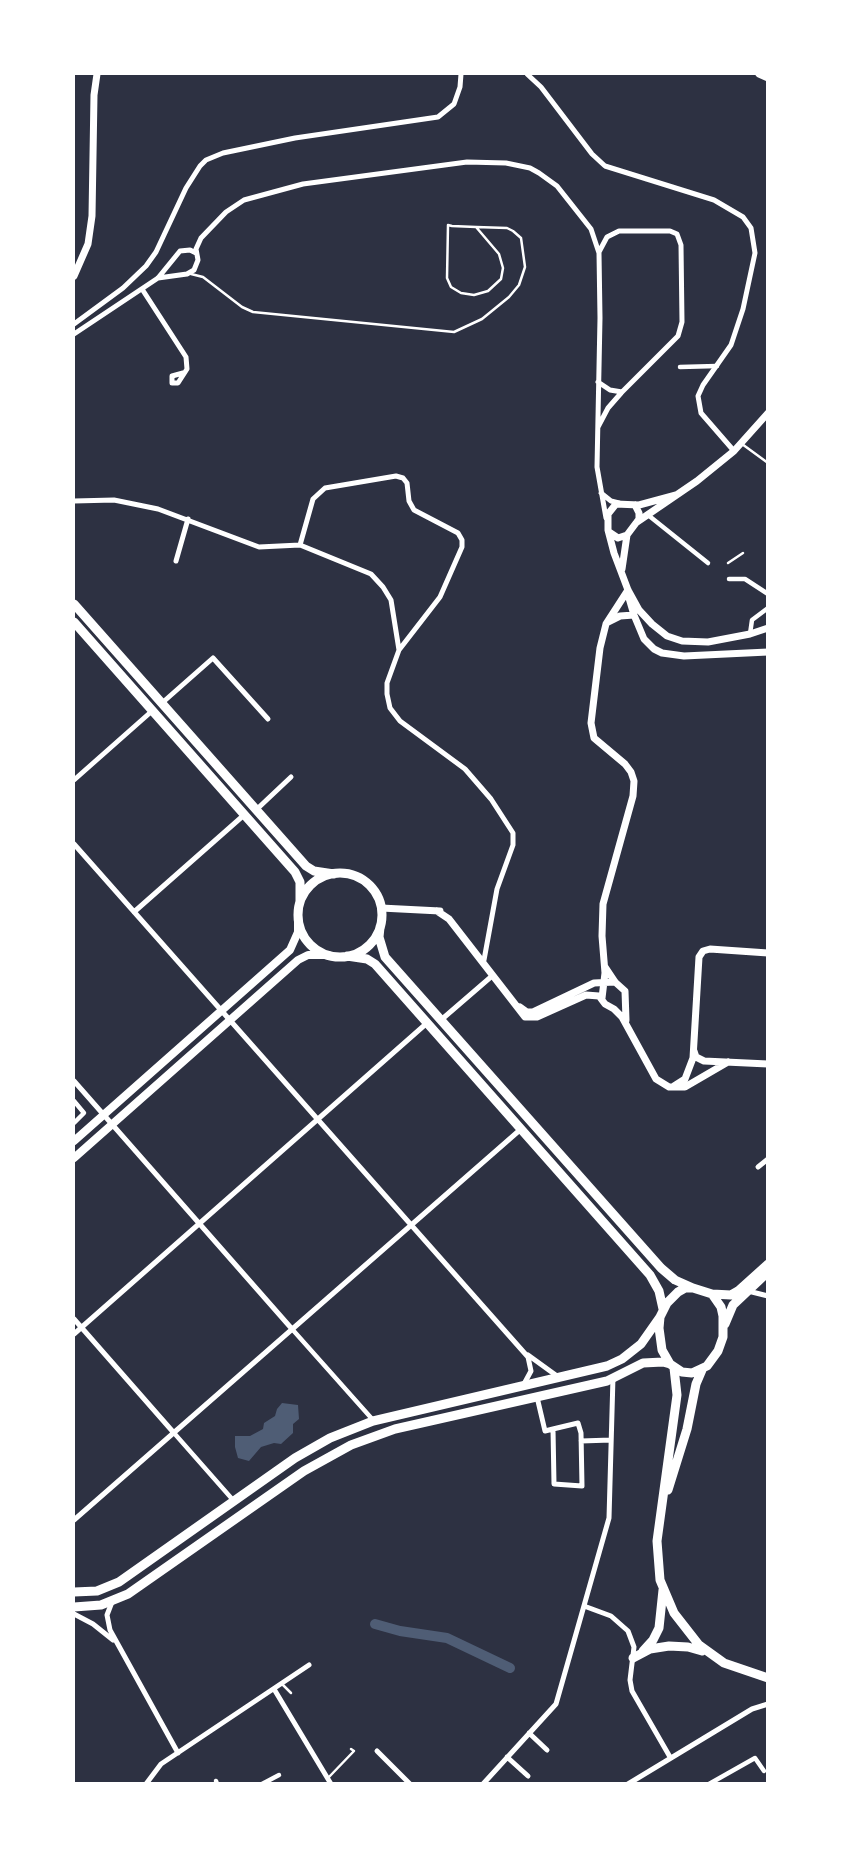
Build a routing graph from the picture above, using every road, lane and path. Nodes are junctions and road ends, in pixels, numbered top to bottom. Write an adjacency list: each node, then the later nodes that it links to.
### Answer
1 (97, 74): 10 (street)
2 (461, 74): 13 (street)
3 (527, 74): 16 (street)
4 (759, 74): 5 (street)
5 (768, 78)
6 (476, 227): 6 (lane); 9 (lane)
7 (196, 253): 8 (street); 9 (street); 11 (street)
8 (599, 253): 18 (street); 19 (street)
9 (187, 274): 11 (street)
10 (74, 276)
11 (158, 278): 12 (street)
12 (142, 289): 14 (street); 17 (street)
13 (74, 324)
14 (74, 334)
15 (680, 366): 16 (street)
16 (717, 366): 23 (street)
17 (183, 373)
18 (598, 382): 19 (street); 21 (street)
19 (622, 392): 21 (street)
20 (768, 413): 22 (street)
21 (597, 430): 25 (street)
22 (742, 444): 23 (street); 24 (lane)
23 (734, 452): 26 (street)
24 (768, 463)
25 (601, 493): 28 (street); 32 (street)
26 (676, 495): 29 (street); 30 (street)
27 (74, 501): 31 (street)
28 (621, 503): 29 (street); 32 (street)
29 (635, 505): 33 (street)
30 (648, 515): 33 (street); 39 (street)
31 (188, 519): 36 (street); 38 (street)
32 (607, 520): 34 (street)
33 (637, 522): 35 (street)
34 (608, 530): 35 (street); 41 (street)
35 (626, 535): 41 (street)
36 (300, 545): 54 (street); 54 (street)
37 (743, 553): 40 (lane)
38 (176, 561)
39 (709, 563)
40 (729, 563)
41 (622, 577): 43 (street)
42 (729, 579): 44 (street)
43 (628, 590): 47 (street); 49 (street); 52 (street)
44 (768, 594)
45 (74, 604): 57 (main road)
46 (768, 608): 51 (street)
47 (634, 615): 49 (street); 52 (street); 56 (street)
48 (74, 622): 58 (main road)
49 (607, 622): 76 (street)
50 (768, 628): 51 (street)
51 (750, 634): 53 (street)
52 (667, 636): 53 (street)
53 (708, 642): 56 (street)
54 (399, 650): 75 (street)
55 (768, 652): 56 (street)
56 (711, 654)
57 (162, 703): 59 (street); 62 (main road)
58 (152, 711): 61 (street); 63 (main road)
59 (268, 719)
60 (291, 777): 62 (street)
61 (74, 780)
62 (256, 810): 65 (main road)
63 (244, 815): 66 (main road); 69 (street)
64 (74, 844): 69 (street)
65 (334, 874): 66 (main road); 67 (main road)
66 (300, 901): 70 (main road)
67 (381, 908): 68 (street); 71 (main road)
68 (437, 911): 75 (street); 77 (street)
69 (134, 912): 82 (street)
70 (298, 922): 73 (main road); 82 (main road)
71 (380, 927): 74 (main road); 84 (main road)
72 (768, 953): 87 (street)
73 (328, 955): 74 (main road); 83 (main road)
74 (347, 956): 85 (main road)
75 (484, 960): 76 (street)
76 (605, 973): 78 (street); 78 (street); 79 (street)
77 (492, 976): 79 (street); 84 (street)
78 (617, 984): 79 (street); 80 (street)
79 (603, 995): 81 (street)
80 (624, 1003): 81 (street); 86 (street)
81 (614, 1009): 86 (street)
82 (221, 1011): 83 (street); 93 (main road)
83 (230, 1020): 94 (street); 96 (main road)
84 (441, 1020): 106 (main road)
85 (427, 1023): 94 (street); 97 (main road)
86 (628, 1028): 91 (street)
87 (694, 1043): 88 (street); 91 (street)
88 (728, 1062): 89 (street); 91 (street)
89 (768, 1064)
90 (74, 1082): 93 (street)
91 (669, 1087)
92 (74, 1101): 95 (street)
93 (103, 1115): 96 (street); 98 (main road)
94 (317, 1119): 102 (street); 103 (street)
95 (74, 1123)
96 (111, 1124): 99 (main road); 102 (street)
97 (521, 1129): 103 (street); 110 (main road)
98 (74, 1141)
99 (74, 1158)
100 (768, 1159): 101 (street)
101 (758, 1167)
102 (199, 1224): 112 (street); 113 (street)
103 (411, 1225): 113 (street); 116 (street)
104 (768, 1264): 108 (main road)
105 (764, 1275): 107 (main road); 109 (street)
106 (693, 1288): 108 (main road); 110 (main road)
107 (748, 1291): 109 (street); 114 (main road)
108 (712, 1294): 114 (main road)
109 (764, 1295)
110 (661, 1313): 117 (main road); 119 (main road)
111 (74, 1319): 112 (street)
112 (81, 1328): 115 (street); 125 (street)
113 (292, 1329): 123 (street); 125 (street)
114 (724, 1330): 118 (main road)
115 (74, 1334)
116 (518, 1346): 119 (street); 121 (street)
117 (672, 1366): 118 (main road); 120 (main road); 127 (main road)
118 (702, 1370): 129 (main road)
119 (566, 1376): 121 (main road)
120 (613, 1377): 122 (main road); 126 (street)
121 (518, 1387): 123 (main road)
122 (537, 1397): 124 (street); 132 (main road)
123 (373, 1420): 130 (main road)
124 (553, 1429): 128 (street); 128 (street)
125 (174, 1433): 131 (street); 135 (street)
126 (611, 1440): 128 (street); 139 (street)
127 (671, 1440): 129 (main road); 133 (main road)
128 (581, 1441)
129 (684, 1441): 133 (main road)
130 (244, 1494): 131 (main road); 132 (main road)
131 (230, 1504): 134 (main road); 137 (main road)
132 (252, 1507): 134 (main road)
133 (661, 1513): 136 (main road)
134 (235, 1519): 138 (main road)
135 (74, 1520)
136 (663, 1588): 143 (main road); 143 (main road)
137 (74, 1592)
138 (112, 1602): 140 (main road); 142 (street)
139 (584, 1606): 150 (street); 156 (street)
140 (74, 1608)
141 (74, 1614): 142 (street)
142 (123, 1654): 154 (street)
143 (716, 1658): 145 (main road)
144 (309, 1665): 146 (street)
145 (768, 1678)
146 (282, 1684): 147 (street); 148 (lane)
147 (274, 1689): 154 (street); 160 (street)
148 (291, 1693)
149 (768, 1703): 156 (street)
150 (529, 1733): 152 (street); 155 (street)
151 (351, 1749): 160 (lane)
152 (547, 1750)
153 (377, 1751): 163 (street)
154 (178, 1752): 161 (street)
155 (507, 1757): 159 (street); 164 (street)
156 (670, 1757): 165 (street)
157 (764, 1771): 166 (street)
158 (279, 1775): 162 (street)
159 (528, 1776)
160 (329, 1781)
161 (146, 1783)
162 (262, 1783)
163 (410, 1783)
164 (483, 1783)
165 (628, 1783)
166 (709, 1783)

